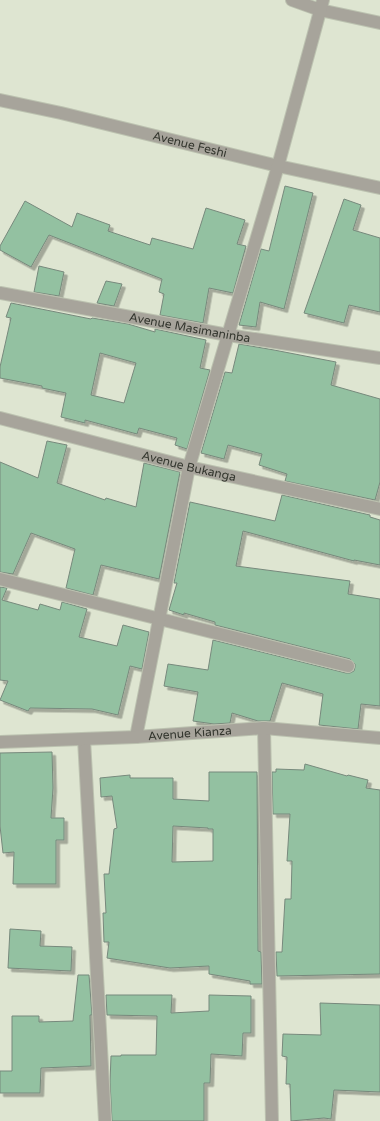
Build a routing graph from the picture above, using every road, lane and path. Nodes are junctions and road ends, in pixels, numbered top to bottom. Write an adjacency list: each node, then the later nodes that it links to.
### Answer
1 (292, 0): 2 (street)
2 (321, 5): 3 (street); 5 (street)
3 (380, 23)
4 (0, 100): 5 (street, Avenue Feshi)
5 (278, 166): 6 (street, Avenue Feshi); 8 (street)
6 (380, 188)
7 (0, 293): 8 (street, Avenue Masimaninba)
8 (228, 335): 9 (street, Avenue Masimaninba); 11 (street)
9 (380, 358)
10 (0, 418): 11 (street, Avenue Bukanga)
11 (189, 467): 12 (street, Avenue Bukanga); 14 (street)
12 (380, 508)
13 (0, 580): 14 (street)
14 (159, 619): 15 (street); 17 (street)
15 (348, 666)
16 (264, 728): 17 (street, Avenue Kianza); 18 (street, Avenue Kianza); 22 (street)
17 (136, 737): 19 (street, Avenue Kianza)
18 (380, 738)
19 (84, 739): 20 (street, Avenue Kianza); 21 (street)
20 (0, 742)
21 (105, 1121)
22 (272, 1121)

